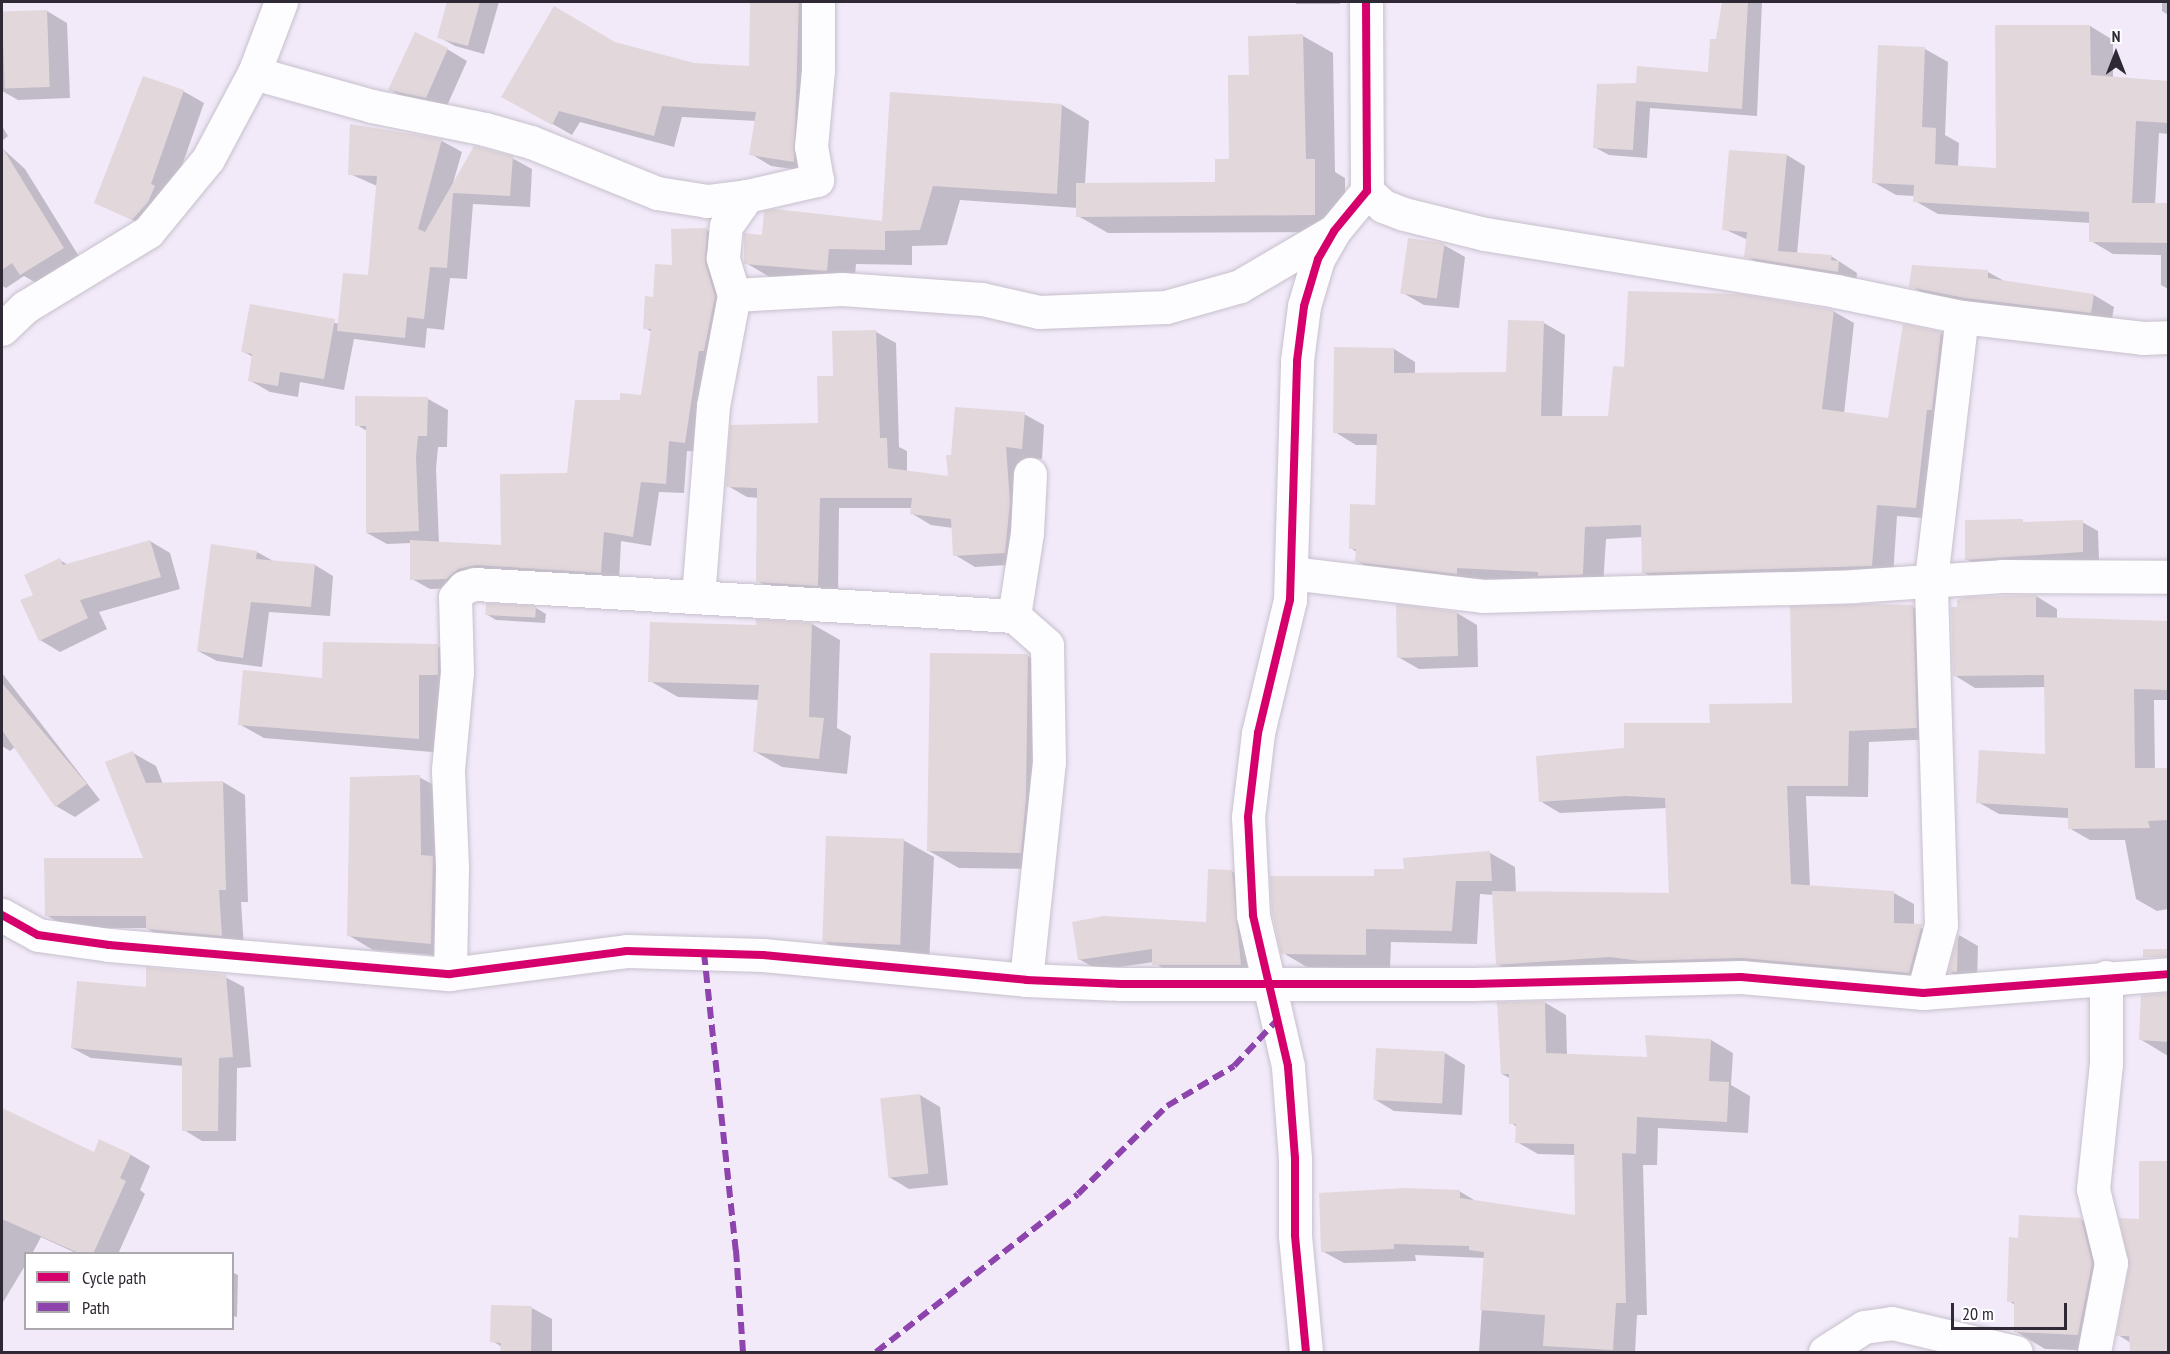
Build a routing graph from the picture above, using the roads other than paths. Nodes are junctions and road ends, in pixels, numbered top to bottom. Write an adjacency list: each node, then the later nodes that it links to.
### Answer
1 (281, 2): 4 (street)
2 (818, 2): 6 (street)
3 (1366, 2): 5 (street)
4 (254, 73): 6 (street); 10 (street)
5 (1367, 191): 7 (street); 9 (street)
6 (747, 196): 8 (street)
7 (1334, 231): 8 (street); 13 (street)
8 (734, 295): 16 (street)
9 (1962, 317): 11 (street); 15 (street)
10 (2, 328)
11 (2169, 337)
12 (1030, 474): 17 (street)
13 (1291, 573): 15 (street); 23 (street)
14 (2169, 577): 15 (street)
15 (1931, 579): 24 (street)
16 (698, 597): 17 (street); 19 (street)
17 (1014, 616): 22 (street)
18 (2, 915): 19 (street)
19 (450, 974): 22 (street)
20 (2169, 974): 21 (street)
21 (2106, 977): 24 (street); 28 (street)
22 (1026, 980): 23 (street)
23 (1271, 981): 24 (street); 25 (street)
24 (1923, 993)
25 (1306, 1353)
26 (1825, 1353): 27 (street)
27 (2016, 1353)
28 (2094, 1353)

